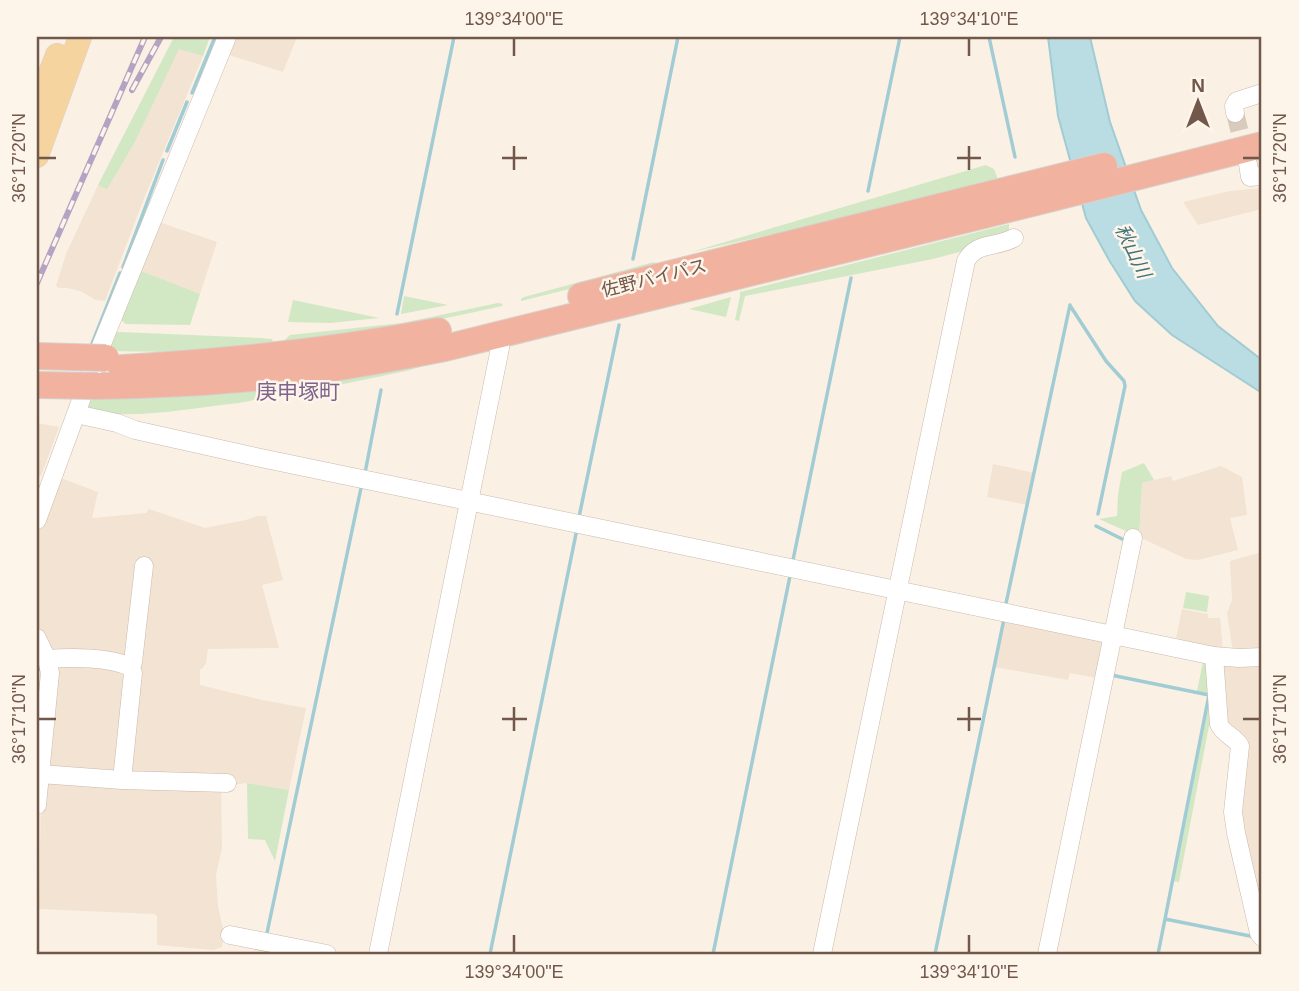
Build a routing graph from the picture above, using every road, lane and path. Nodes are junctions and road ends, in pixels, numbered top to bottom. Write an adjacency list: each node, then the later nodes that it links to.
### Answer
1 (65, 37): 5 (main road)
2 (80, 37): 9 (main road)
3 (226, 37): 18 (street)
4 (1262, 93): 6 (street)
5 (37, 107)
6 (1235, 113)
7 (1262, 127): 10 (highway, 佐野バイパス)
8 (1255, 155): 10 (highway, 佐野バイパス); 11 (street)
9 (37, 156)
10 (1149, 164): 12 (highway, 佐野バイパス)
11 (1262, 176)
12 (1047, 190): 14 (highway, 佐野バイパス); 16 (highway, 佐野バイパス)
13 (1014, 239): 23 (street)
14 (501, 335): 16 (highway, 佐野バイパス); 19 (street)
15 (37, 356): 16 (highway, bridge)
16 (102, 371): 17 (highway, 佐野バイパス)
17 (38, 381)
18 (76, 414): 19 (street); 20 (street)
19 (470, 502): 23 (street); 37 (street)
20 (37, 520)
21 (1133, 538): 24 (street)
22 (144, 566): 29 (street)
23 (897, 589): 24 (street); 38 (street)
24 (1112, 634): 26 (street); 39 (street)
25 (37, 638): 28 (street)
26 (1214, 656): 27 (street); 35 (street)
27 (1262, 657)
28 (47, 659): 29 (street); 30 (street)
29 (131, 667): 31 (street)
30 (40, 774): 31 (street); 33 (street)
31 (122, 780): 32 (street)
32 (227, 783)
33 (37, 805)
34 (230, 935): 36 (street)
35 (1262, 937)
36 (327, 954)
37 (379, 954)
38 (822, 954)
39 (1047, 954)

